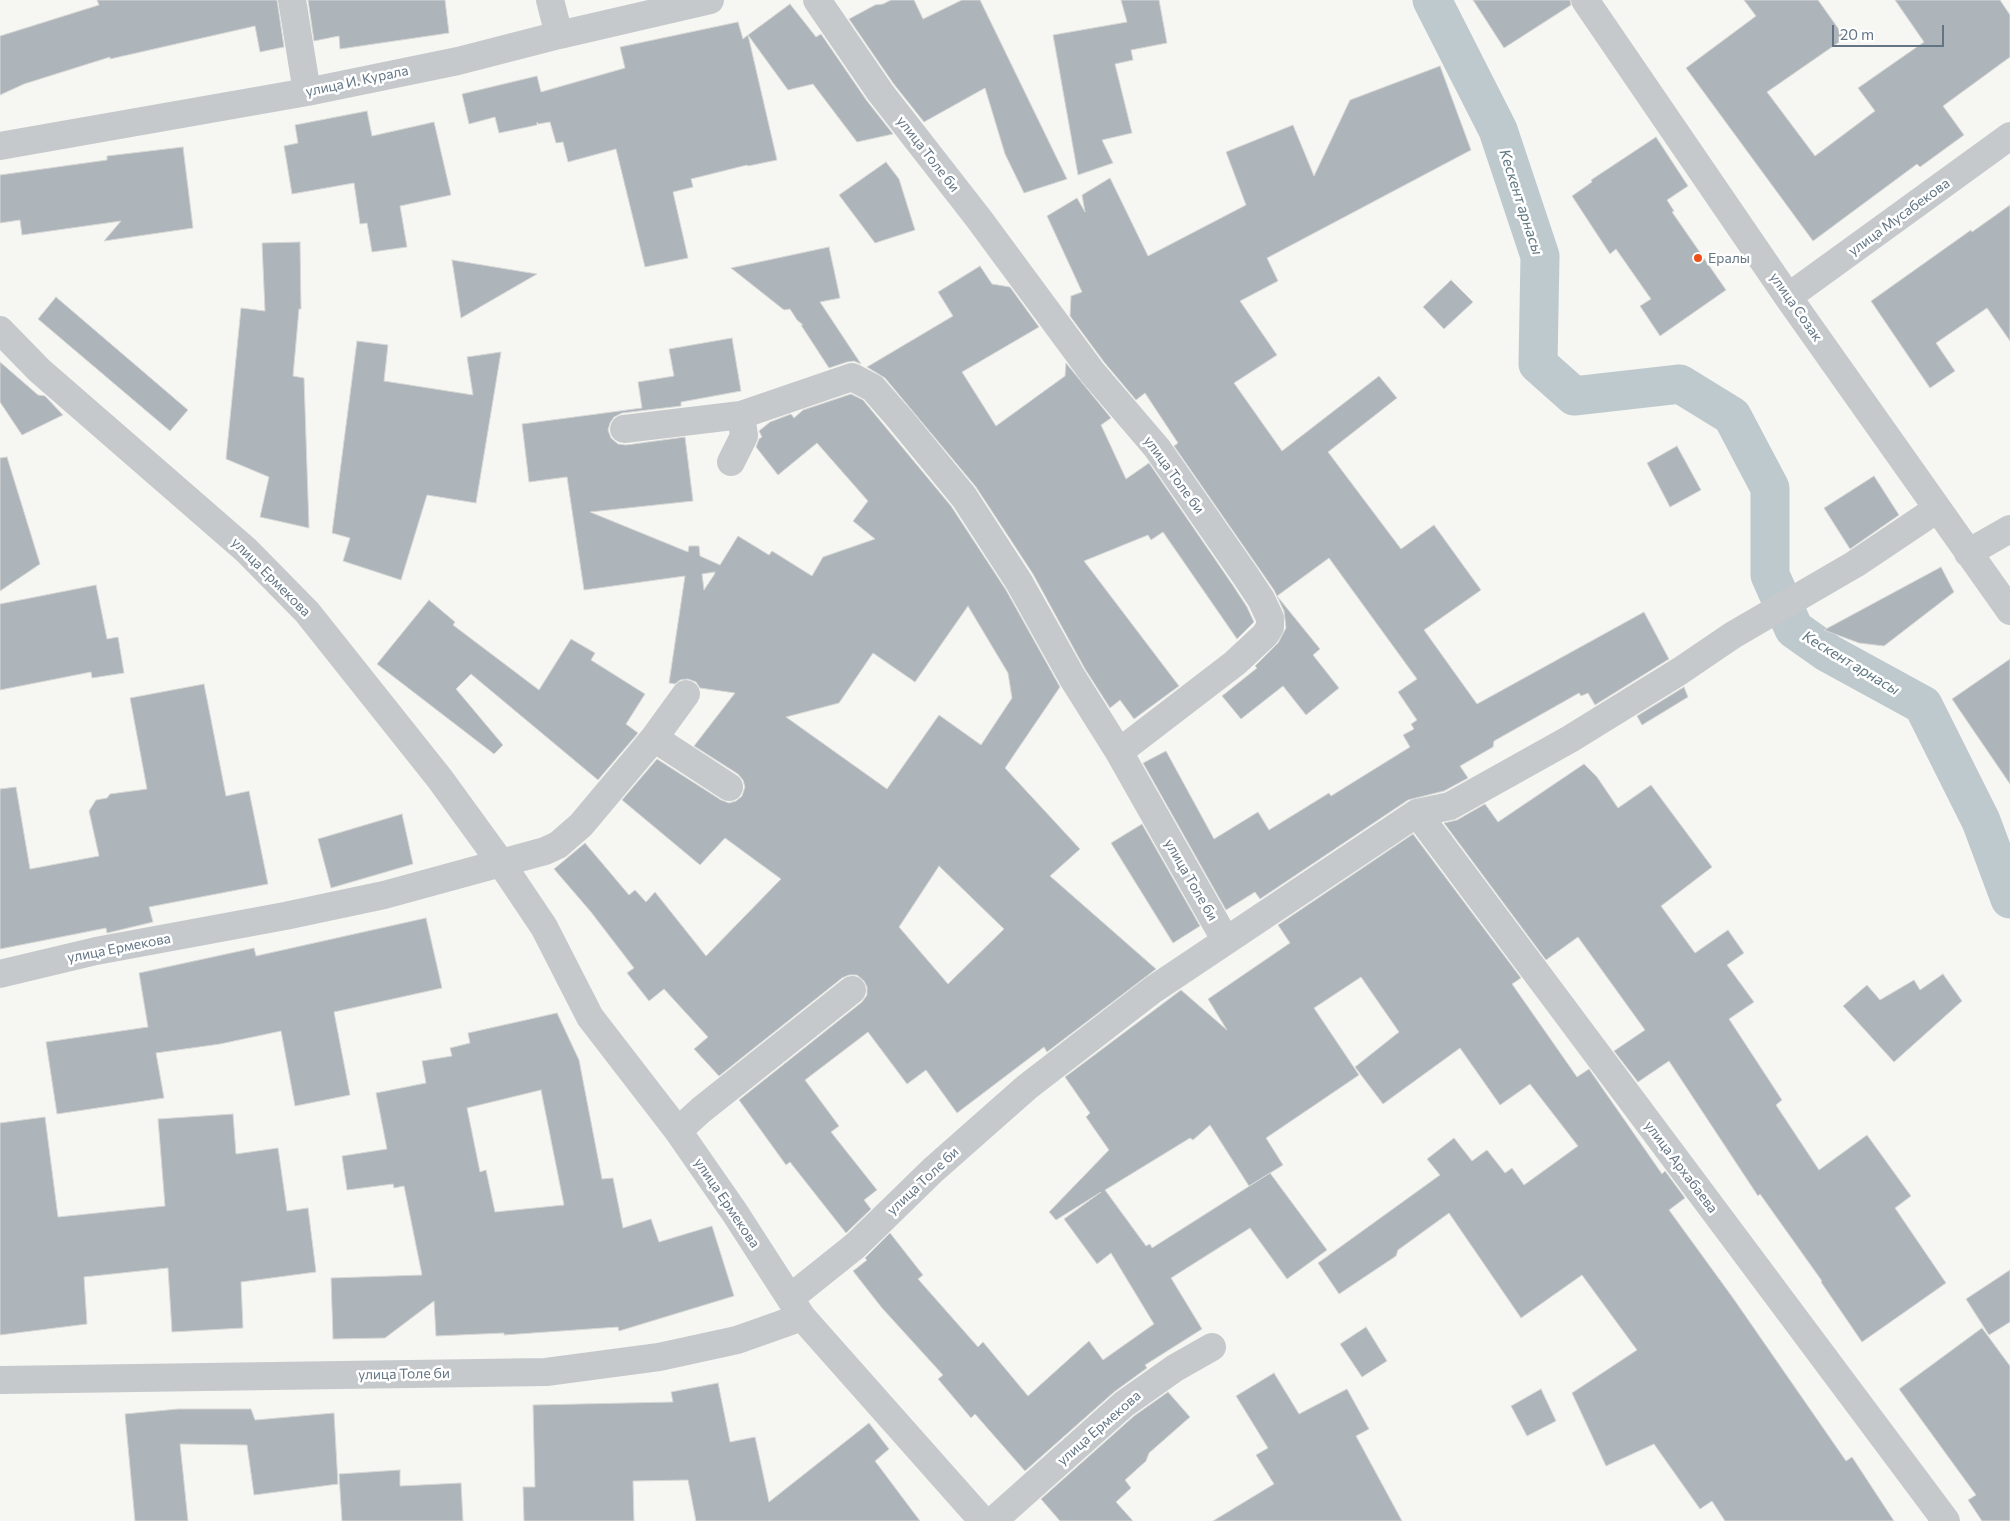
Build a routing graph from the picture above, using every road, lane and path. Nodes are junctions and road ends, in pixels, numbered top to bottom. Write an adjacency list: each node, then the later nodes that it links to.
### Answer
1 (292, 0): 7 (street)
2 (550, 0): 6 (street)
3 (710, 0): 6 (street, улица И. Курала)
4 (816, 0): 21 (street, улица Толе би)
5 (1585, 0): 10 (street, улица Созак)
6 (559, 35): 7 (street, улица И. Курала)
7 (308, 92): 9 (street, улица И. Курала)
8 (2010, 136): 10 (street, улица Мусабекова)
9 (0, 146)
10 (1788, 297): 15 (street, улица Созак)
11 (0, 330): 24 (street, улица Ермекова)
12 (741, 415): 13 (street); 14 (street); 21 (street)
13 (624, 429)
14 (731, 462)
15 (1938, 509): 17 (street, улица Созак); 23 (street)
16 (2010, 529): 17 (street)
17 (1968, 553): 18 (street, улица Созак)
18 (2010, 611)
19 (686, 694): 20 (street)
20 (654, 738): 22 (street); 24 (street)
21 (1119, 752): 25 (street, улица Толе би)
22 (729, 787)
23 (1416, 814): 25 (street, улица Толе би); 34 (street, улица Архабаева)
24 (501, 863): 26 (street, улица Ермекова); 28 (street, улица Ермекова)
25 (1226, 941): 29 (street, улица Толе би)
26 (0, 974)
27 (852, 990): 28 (street)
28 (678, 1131): 29 (street, улица Ермекова)
29 (796, 1308): 31 (street, улица Толе би); 32 (street, улица Ермекова)
30 (1212, 1347): 33 (street, улица Ермекова)
31 (0, 1380)
32 (983, 1521)
33 (993, 1521)
34 (1946, 1521)

